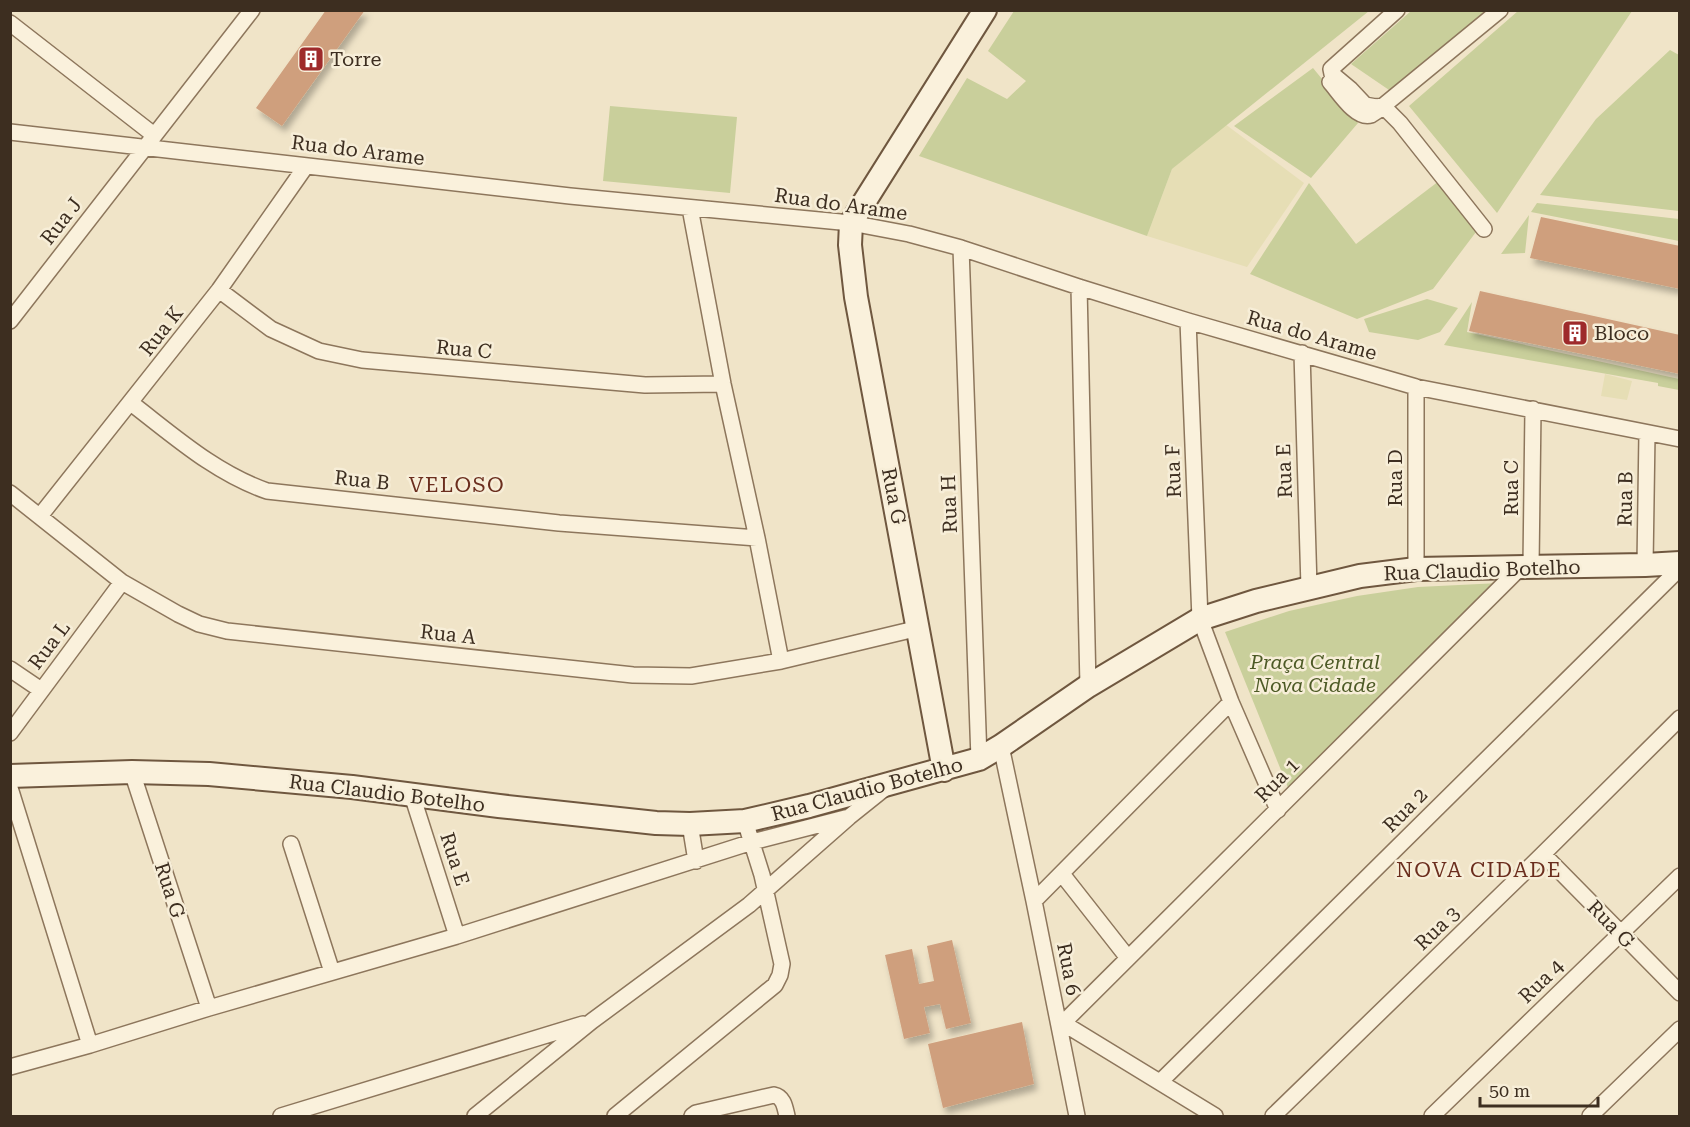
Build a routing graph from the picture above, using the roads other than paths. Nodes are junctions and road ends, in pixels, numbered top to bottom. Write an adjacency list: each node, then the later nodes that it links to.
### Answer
1 (252, 10): 8 (street, Rua J)
2 (985, 10): 11 (street)
3 (1397, 10): 6 (street)
4 (1500, 10): 6 (street)
5 (10, 23): 8 (street)
6 (1383, 106): 12 (street)
7 (10, 132): 8 (street, Rua do Arame)
8 (150, 141): 9 (street, Rua do Arame); 16 (street, Rua J)
9 (306, 166): 10 (street, Rua do Arame); 15 (street, Rua K)
10 (690, 208): 11 (street, Rua do Arame); 19 (street)
11 (851, 223): 13 (street, Rua do Arame); 35 (street, Rua G)
12 (1484, 229)
13 (961, 248): 14 (street, Rua do Arame); 44 (street, Rua H)
14 (1079, 287): 17 (street, Rua do Arame); 38 (street)
15 (219, 290): 19 (street, Rua C); 21 (street, Rua K)
16 (10, 321)
17 (1188, 321): 18 (street, Rua do Arame); 34 (street, Rua F)
18 (1302, 353): 20 (street, Rua do Arame); 33 (street, Rua E)
19 (723, 384): 27 (street)
20 (1416, 387): 22 (street, Rua do Arame); 31 (street, Rua D)
21 (131, 403): 26 (street, Rua K); 27 (street, Rua B)
22 (1533, 409): 23 (street, Rua do Arame); 29 (street, Rua C)
23 (1647, 433): 24 (street, Rua do Arame); 28 (street, Rua B)
24 (1680, 439)
25 (10, 493): 26 (street, Rua A)
26 (40, 516): 32 (street, Rua A)
27 (757, 538): 36 (street)
28 (1645, 565): 29 (street, Rua Claudio Botelho); 30 (street, Rua Claudio Botelho)
29 (1526, 566): 31 (street, Rua Claudio Botelho); 51 (street, Rua 1)
30 (1680, 566): 74 (street, Rua 2)
31 (1416, 569): 33 (street, Rua Claudio Botelho)
32 (122, 582): 36 (street, Rua A); 39 (street, Rua L)
33 (1309, 587): 34 (street, Rua Claudio Botelho)
34 (1200, 619): 38 (street, Rua Claudio Botelho); 40 (street, Rua F)
35 (919, 628): 36 (street, Rua A); 45 (street, Rua G)
36 (781, 661)
37 (10, 669): 39 (street)
38 (1088, 686): 43 (street, Rua Claudio Botelho)
39 (41, 690): 42 (street, Rua L)
40 (1231, 702): 51 (street, Rua F); 59 (street)
41 (1680, 718): 57 (street, Rua 3)
42 (10, 733)
43 (1001, 746): 44 (street, Rua Claudio Botelho); 62 (street, Rua 6)
44 (979, 759): 45 (street, Rua Claudio Botelho)
45 (944, 770): 48 (street, Rua Claudio Botelho)
46 (132, 772): 47 (street, Rua Claudio Botelho); 50 (street, Rua Claudio Botelho); 68 (street, Rua G)
47 (10, 776)
48 (888, 785): 52 (street); 53 (street, Rua Claudio Botelho)
49 (10, 788): 72 (street)
50 (412, 795): 54 (street, Rua Claudio Botelho); 64 (street, Rua E)
51 (1278, 810): 65 (street, Rua 1)
52 (849, 817): 55 (street); 61 (street)
53 (745, 821): 54 (street, Rua Claudio Botelho); 55 (street)
54 (690, 824): 58 (street)
55 (752, 842): 58 (street); 61 (street)
56 (291, 844): 66 (street)
57 (1543, 854): 63 (street, Rua G); 82 (street, Rua 3)
58 (696, 861): 64 (street)
59 (1062, 874): 62 (street); 65 (street)
60 (1680, 876): 63 (street, Rua 4)
61 (765, 891): 69 (street); 77 (street)
62 (1034, 901): 70 (street, Rua 6)
63 (1619, 933): 67 (street, Rua G); 83 (street, Rua 4)
64 (458, 936): 66 (street)
65 (1128, 958): 70 (street, Rua 1)
66 (332, 972): 68 (street)
67 (1680, 993)
68 (209, 1008): 72 (street)
69 (592, 1022): 75 (street); 76 (street)
70 (1060, 1022): 74 (street, Rua 6); 80 (street)
71 (1680, 1029): 84 (street)
72 (90, 1045): 73 (street)
73 (10, 1066)
74 (1160, 1082): 81 (street, Rua 6)
75 (281, 1116)
76 (475, 1116)
77 (615, 1116)
78 (692, 1116): 79 (street)
79 (787, 1116)
80 (1077, 1116)
81 (1215, 1116)
82 (1273, 1116)
83 (1432, 1116)
84 (1590, 1116)

